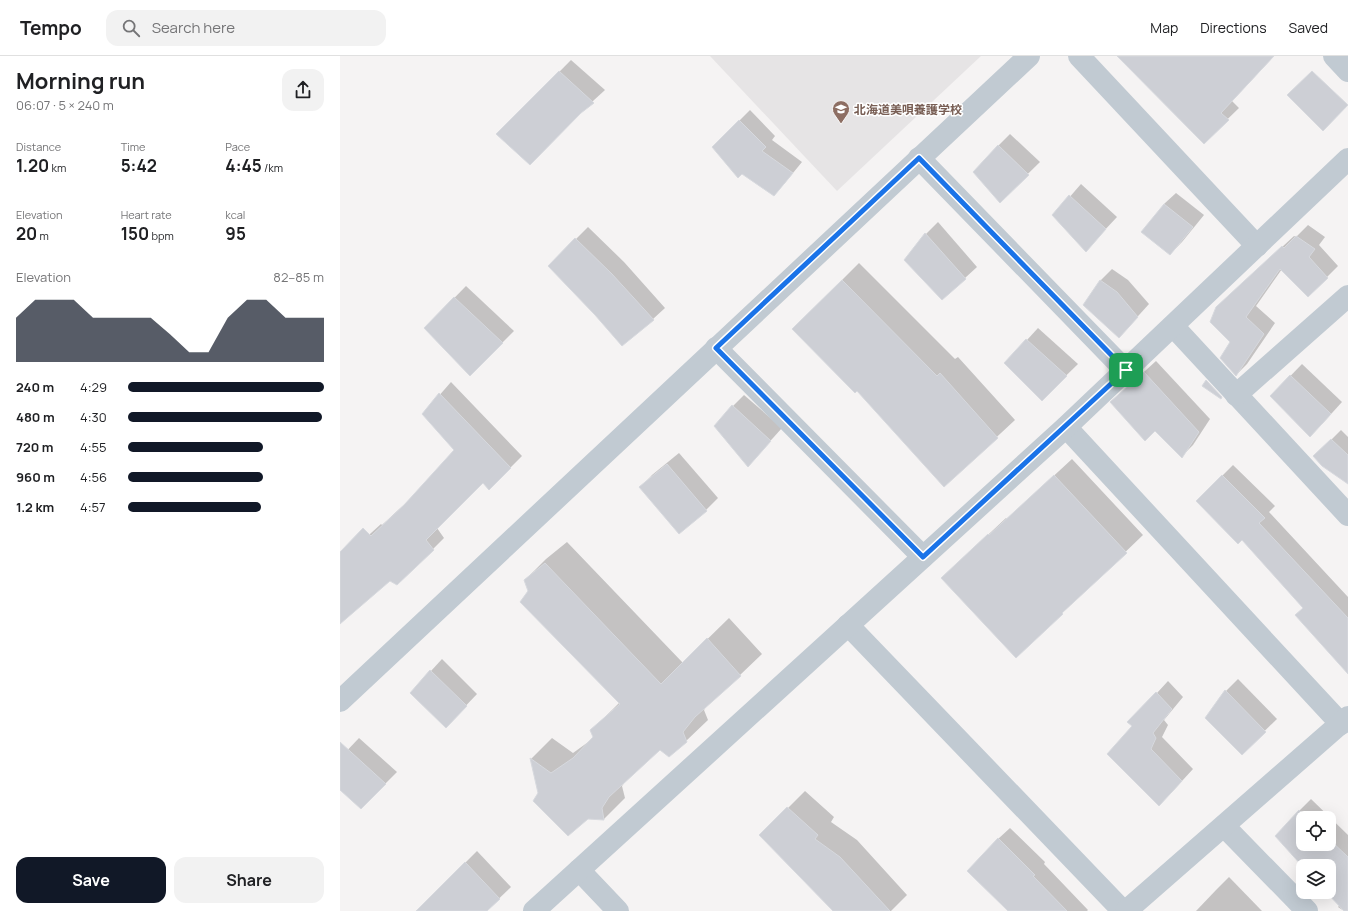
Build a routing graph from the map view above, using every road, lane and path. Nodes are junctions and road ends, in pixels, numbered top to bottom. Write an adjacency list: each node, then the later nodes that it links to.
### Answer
1 (1028, 56): 5 (street)
2 (1080, 56): 7 (street)
3 (1334, 56): 4 (street)
4 (1348, 71)
5 (919, 158): 10 (street); 11 (street)
6 (1348, 159): 7 (street)
7 (1257, 246): 9 (street)
8 (1348, 296): 12 (street)
9 (1173, 326): 11 (street); 12 (street)
10 (716, 348): 15 (street); 17 (street)
11 (1126, 370): 13 (street)
12 (1236, 395): 14 (street)
13 (1066, 427): 15 (street); 18 (street)
14 (1347, 512)
15 (923, 557): 16 (street)
16 (848, 625): 20 (street); 23 (street)
17 (340, 701)
18 (1344, 721): 19 (street)
19 (1224, 826): 24 (street); 25 (street)
20 (579, 870): 21 (street); 22 (street)
21 (534, 911)
22 (618, 911)
23 (1122, 911)
24 (1126, 911)
25 (1307, 911)

